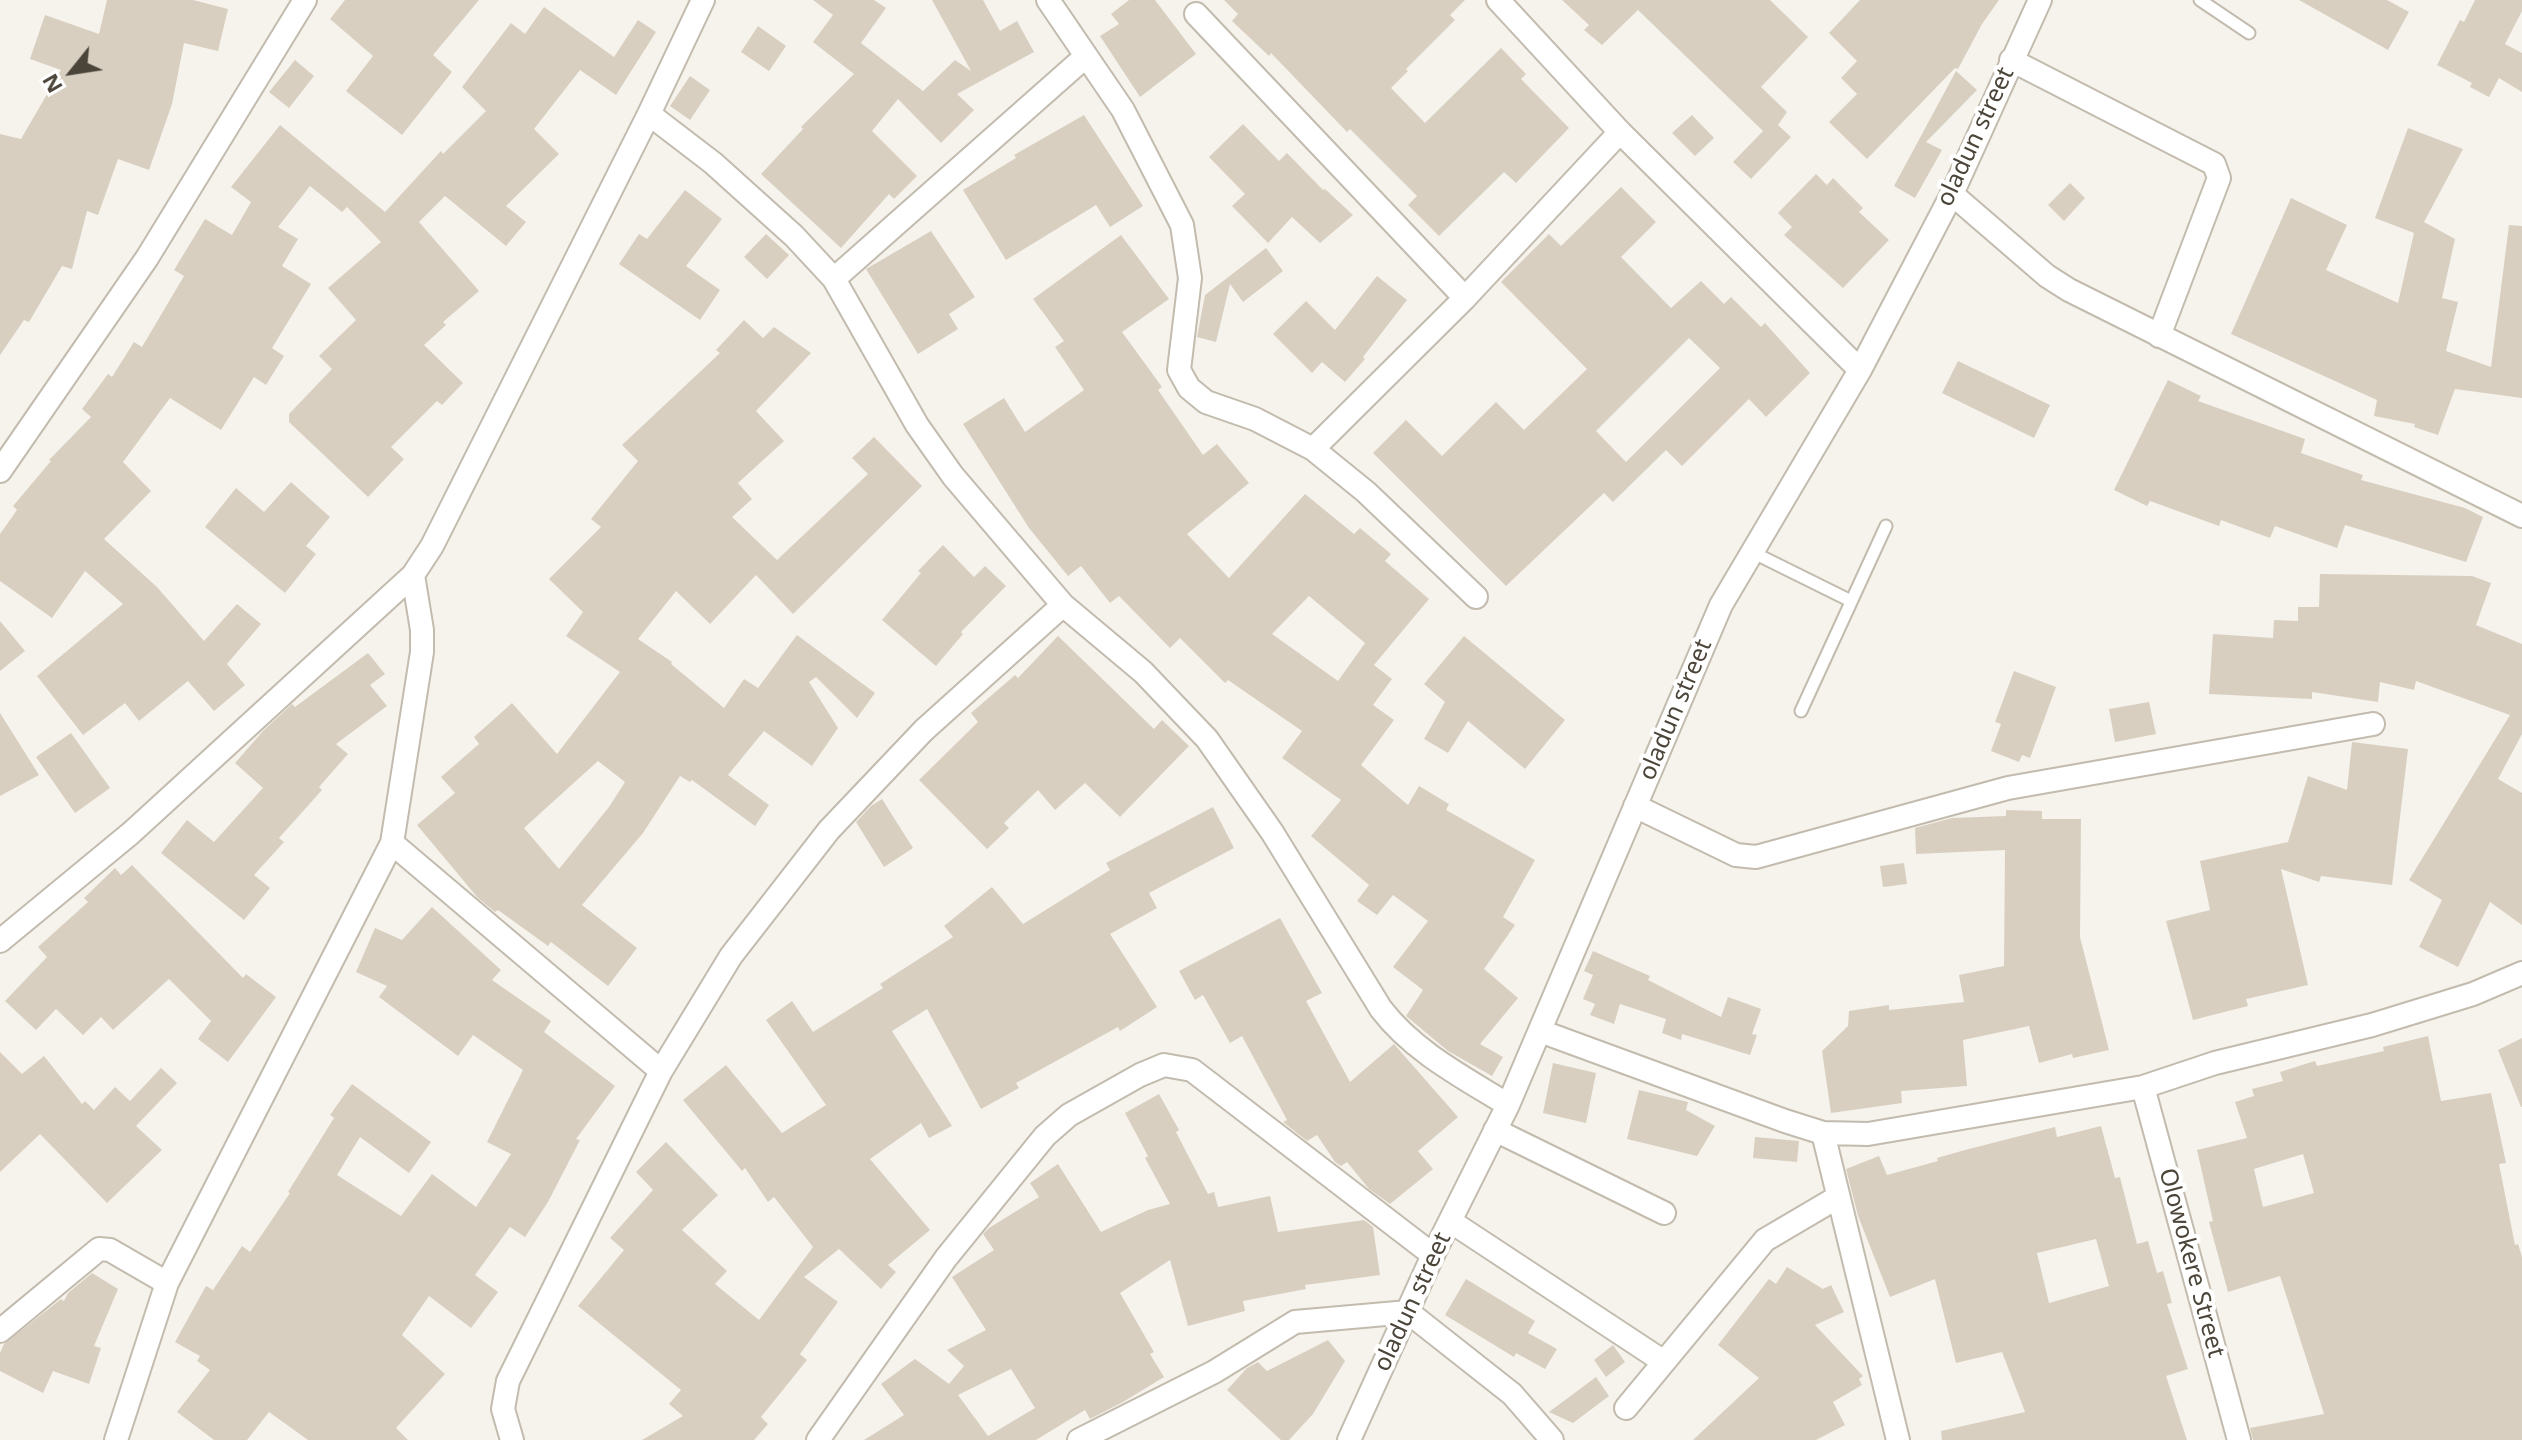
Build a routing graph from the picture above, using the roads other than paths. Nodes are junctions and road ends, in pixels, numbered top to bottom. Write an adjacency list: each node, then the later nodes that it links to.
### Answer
1 (305, 0): 19 (street)
2 (703, 0): 11 (street)
3 (1048, 0): 9 (street)
4 (1498, 0): 12 (street)
5 (2040, 0): 10 (street, oladun street)
6 (2200, 0): 8 (lane)
7 (1196, 14): 15 (street)
8 (2249, 33)
9 (1085, 57): 14 (street); 18 (street)
10 (2011, 60): 13 (street, oladun street); 16 (street)
11 (649, 114): 14 (street); 23 (street)
12 (1620, 132): 15 (street); 17 (street)
13 (1952, 194): 16 (street); 17 (street, oladun street)
14 (834, 279): 26 (street)
15 (1465, 298): 18 (street)
16 (2159, 336): 20 (street)
17 (1860, 370): 22 (street, oladun street)
18 (1313, 449): 24 (street)
19 (0, 471)
20 (2522, 516)
21 (1886, 526): 25 (lane)
22 (1751, 552): 25 (lane); 29 (street, oladun street)
23 (413, 575): 30 (street); 31 (street)
24 (1476, 597)
25 (1851, 601): 27 (lane)
26 (1063, 605): 34 (street); 36 (street)
27 (1801, 711)
28 (2373, 724): 29 (street)
29 (1635, 806): 33 (street, oladun street)
30 (392, 843): 34 (street); 43 (street)
31 (0, 941)
32 (2522, 973): 35 (street)
33 (1540, 1031): 36 (street, oladun street); 38 (street)
34 (661, 1071): 49 (street)
35 (2143, 1087): 38 (street); 55 (street, Olowokere Street)
36 (1508, 1105): 37 (street, oladun street)
37 (1495, 1130): 40 (street); 41 (street, oladun street)
38 (1823, 1133): 39 (street)
39 (1838, 1197): 46 (street); 54 (street)
40 (1664, 1213)
41 (1450, 1221): 42 (street, oladun street); 46 (street)
42 (1433, 1255): 44 (street, oladun street); 50 (street)
43 (167, 1283): 45 (street); 48 (street)
44 (1408, 1312): 51 (street); 52 (street, oladun street); 53 (street)
45 (0, 1331)
46 (1664, 1362): 47 (street)
47 (1626, 1408)
48 (116, 1440)
49 (512, 1440)
50 (818, 1440)
51 (1079, 1440)
52 (1349, 1440)
53 (1552, 1440)
54 (1898, 1440)
55 (2239, 1440)

